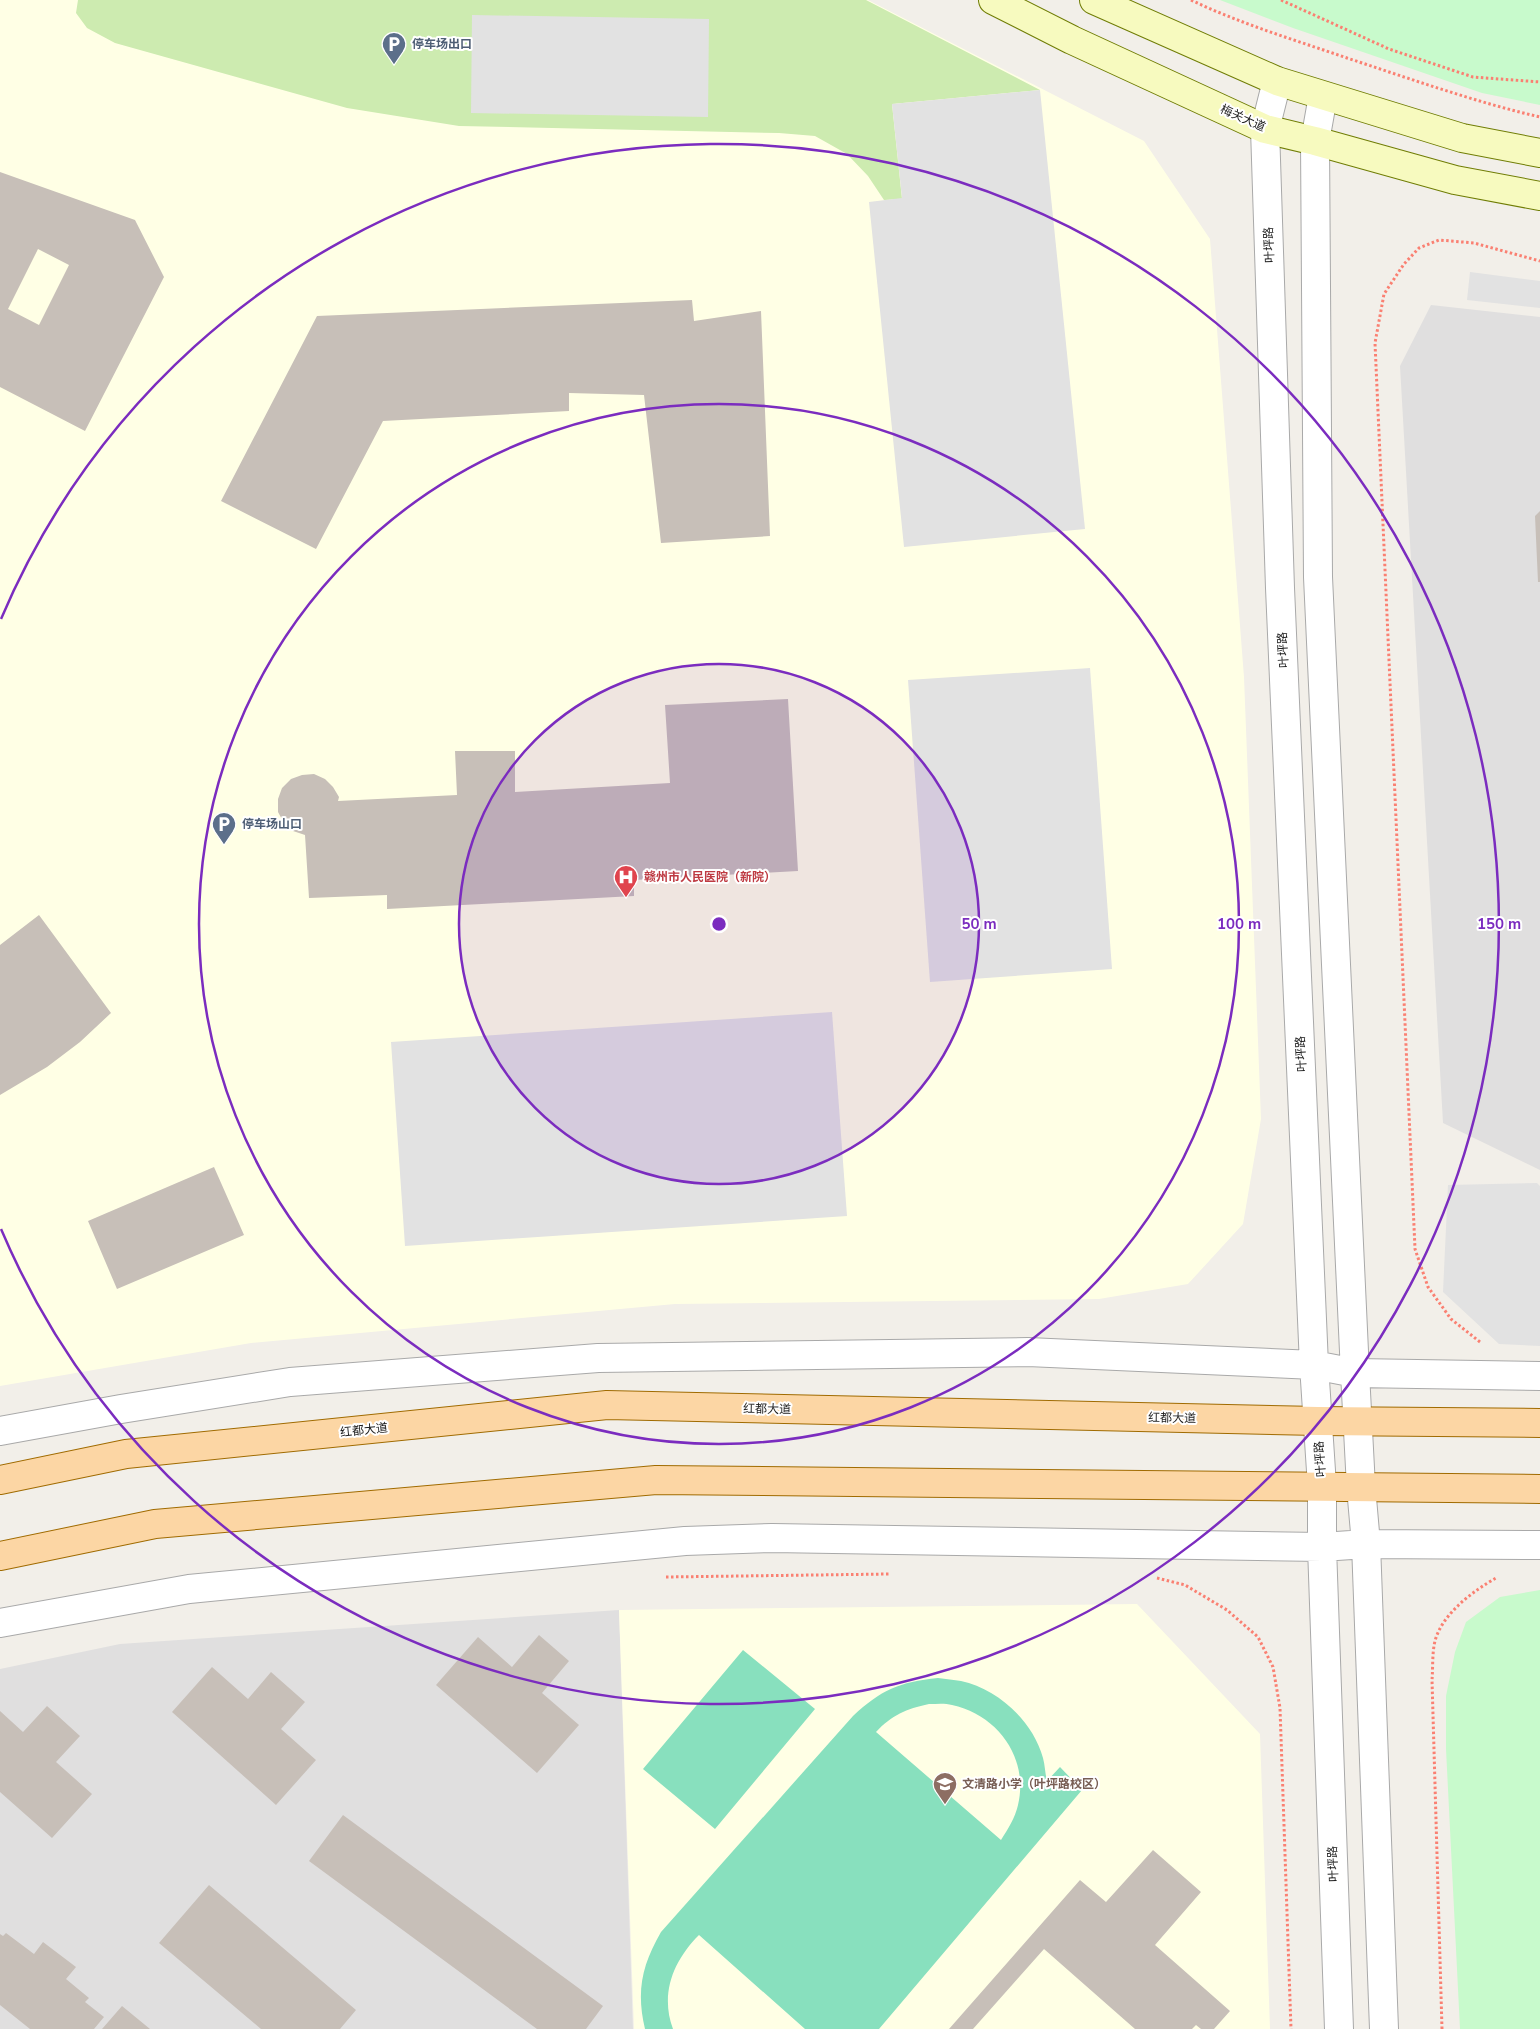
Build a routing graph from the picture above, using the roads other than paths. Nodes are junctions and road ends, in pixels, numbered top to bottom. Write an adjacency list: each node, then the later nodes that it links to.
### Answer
1 (993, 0): 5 (main road, 梅关大道)
2 (1094, 0): 3 (main road)
3 (1277, 81): 4 (main road); 5 (street, 叶坪路)
4 (1323, 96): 6 (street); 7 (main road)
5 (1265, 129): 6 (main road, 梅关大道); 9 (street, 叶坪路)
6 (1315, 141): 8 (main road, 梅关大道); 10 (street)
7 (1540, 153)
8 (1540, 196)
9 (1314, 1365): 10 (street); 13 (street, 叶坪路); 15 (street)
10 (1355, 1373): 11 (street); 12 (street)
11 (1540, 1376)
12 (1359, 1421): 13 (main road, 红都大道); 14 (main road, 红都大道); 18 (street)
13 (1318, 1422): 16 (main road, 红都大道); 17 (street, 叶坪路)
14 (1540, 1423)
15 (0, 1431)
16 (0, 1480)
17 (1322, 1486): 18 (main road); 22 (street, 叶坪路); 23 (main road)
18 (1361, 1488): 19 (main road); 20 (street)
19 (1540, 1489)
20 (1366, 1544): 21 (street); 22 (street); 26 (street)
21 (1540, 1544)
22 (1322, 1547): 24 (street); 25 (street, 叶坪路)
23 (0, 1556)
24 (0, 1623)
25 (1340, 2029)
26 (1384, 2029)

